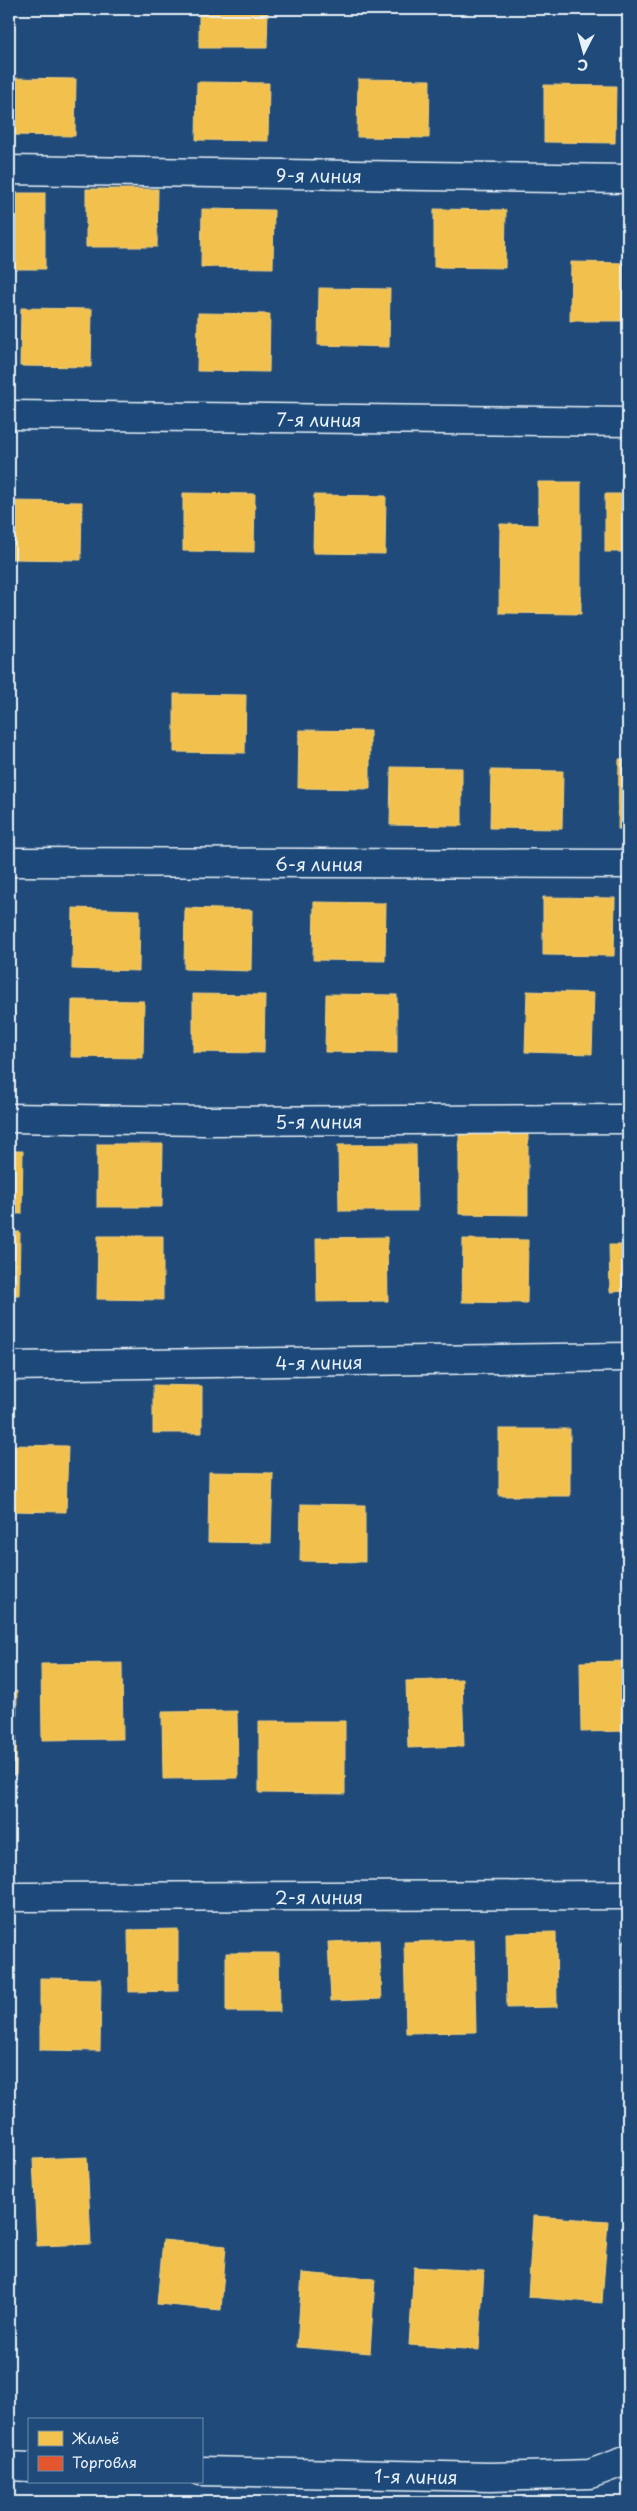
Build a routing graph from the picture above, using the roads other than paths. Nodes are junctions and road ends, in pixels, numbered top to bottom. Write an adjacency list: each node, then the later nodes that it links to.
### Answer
1 (9, 170): 2 (street, 9-я линия)
2 (628, 179)
3 (9, 415): 4 (street, 7-я линия)
4 (628, 422)
5 (9, 862): 6 (street, 6-я линия)
6 (628, 864)
7 (9, 1118): 8 (street, 5-я линия)
8 (628, 1119)
9 (628, 1357): 10 (street, 4-я линия)
10 (9, 1366)
11 (628, 1895): 12 (street, 2-я линия)
12 (9, 1896)
13 (628, 2460): 16 (street, 1-я линия)
14 (9, 2466): 15 (street)
15 (28, 2467)
16 (202, 2471)

